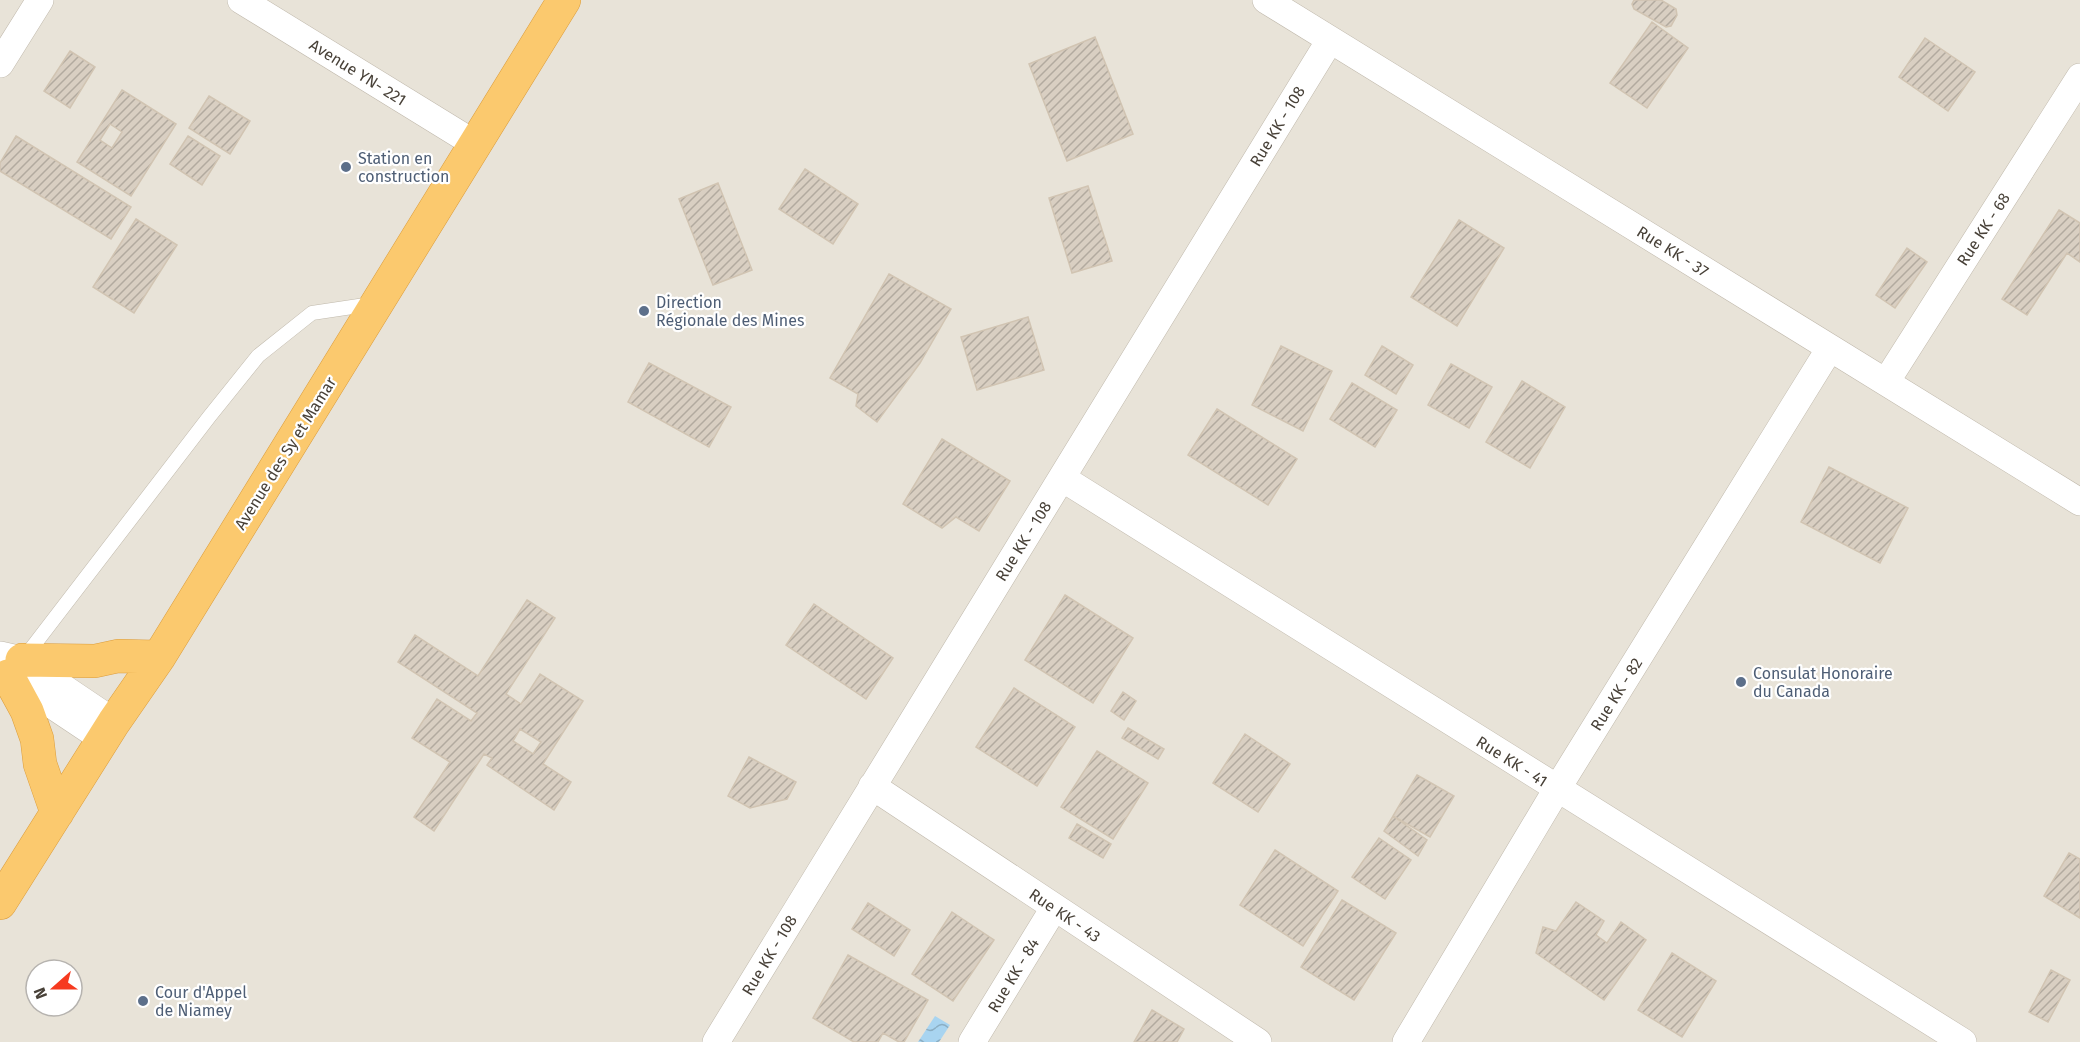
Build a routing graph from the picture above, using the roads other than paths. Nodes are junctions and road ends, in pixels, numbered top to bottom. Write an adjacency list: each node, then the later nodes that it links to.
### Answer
1 (40, 0): 6 (street)
2 (241, 0): 8 (street, Avenue YN- 221)
3 (564, 0): 8 (highway, Avenue des Sy et Mamar)
4 (1266, 0): 5 (street, Rue KK - 37)
5 (1330, 40): 10 (street, Rue KK - 37); 12 (street, Rue KK - 108)
6 (0, 64)
7 (2080, 77): 11 (street, Rue KK - 68)
8 (475, 144): 9 (highway, Avenue des Sy et Mamar)
9 (377, 304): 14 (highway, Avenue des Sy et Mamar); 15 (lane)
10 (1830, 348): 11 (street, Rue KK - 37); 18 (street, Rue KK - 82)
11 (1886, 382): 13 (street, Rue KK - 37)
12 (1062, 478): 17 (street, Rue KK - 108); 18 (street, Rue KK - 41)
13 (2080, 502)
14 (159, 657): 15 (highway); 16 (highway, Avenue des Sy et Mamar)
15 (8, 665): 16 (street); 19 (highway)
16 (109, 730): 19 (highway, Avenue des Sy et Mamar)
17 (872, 786): 21 (street, Rue KK - 43); 23 (street, Rue KK - 108)
18 (1557, 789): 22 (street, Rue KK - 41); 26 (street, Rue KK - 82)
19 (57, 813): 20 (highway, Avenue des Sy et Mamar)
20 (0, 903)
21 (1054, 908): 24 (street, Rue KK - 84); 25 (street, Rue KK - 43)
22 (1932, 1034): 27 (street, Rue KK - 41)
23 (716, 1042)
24 (972, 1042)
25 (1258, 1042)
26 (1406, 1042)
27 (1963, 1042)

